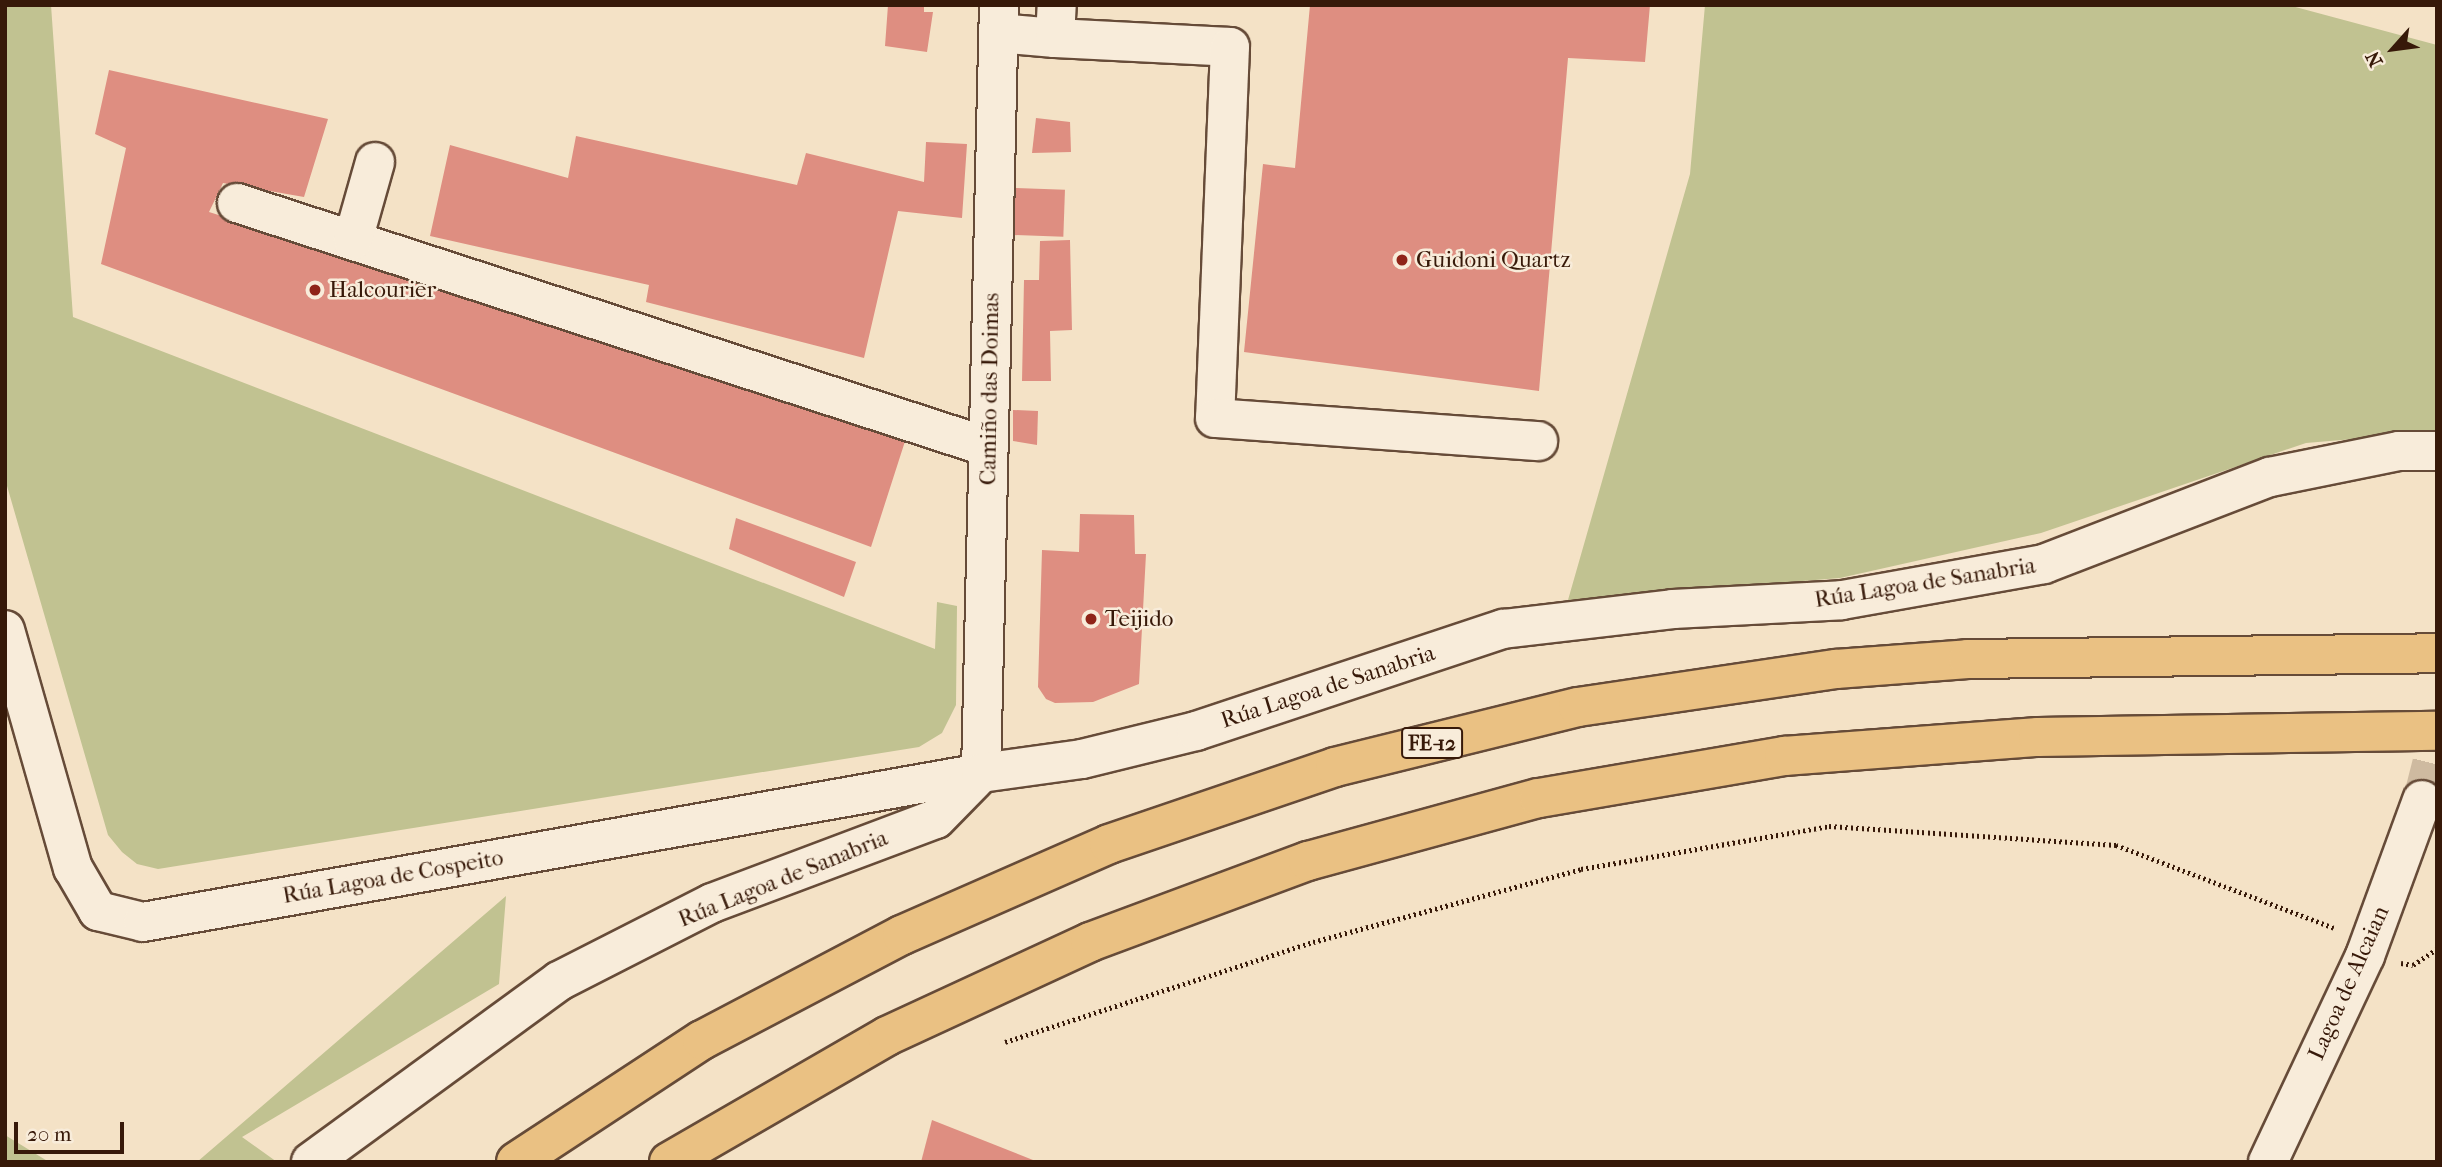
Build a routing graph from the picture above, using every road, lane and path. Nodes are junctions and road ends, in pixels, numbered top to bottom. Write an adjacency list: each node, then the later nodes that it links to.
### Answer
1 (999, 19): 2 (street); 7 (street, Camiño das Doimas)
2 (1056, 22): 6 (street)
3 (375, 162): 5 (street)
4 (237, 203): 5 (street)
5 (353, 240): 7 (street)
6 (1538, 441)
7 (988, 447): 12 (street, Camiño das Doimas)
8 (2437, 451): 12 (street, Rúa Lagoa de Sanabria)
9 (5, 630): 12 (street, Rúa Lagoa de Cospeito)
10 (2437, 653): 17 (highway, FE-12)
11 (2437, 731): 18 (highway)
12 (981, 773): 16 (street, Rúa Lagoa de Sanabria)
13 (2422, 800): 14 (street, Lagoa de Alcaian)
14 (2371, 942): 15 (path); 19 (street, Lagoa de Alcaian)
15 (1005, 1042)
16 (311, 1162)
17 (516, 1162)
18 (669, 1162)
19 (2268, 1162)

